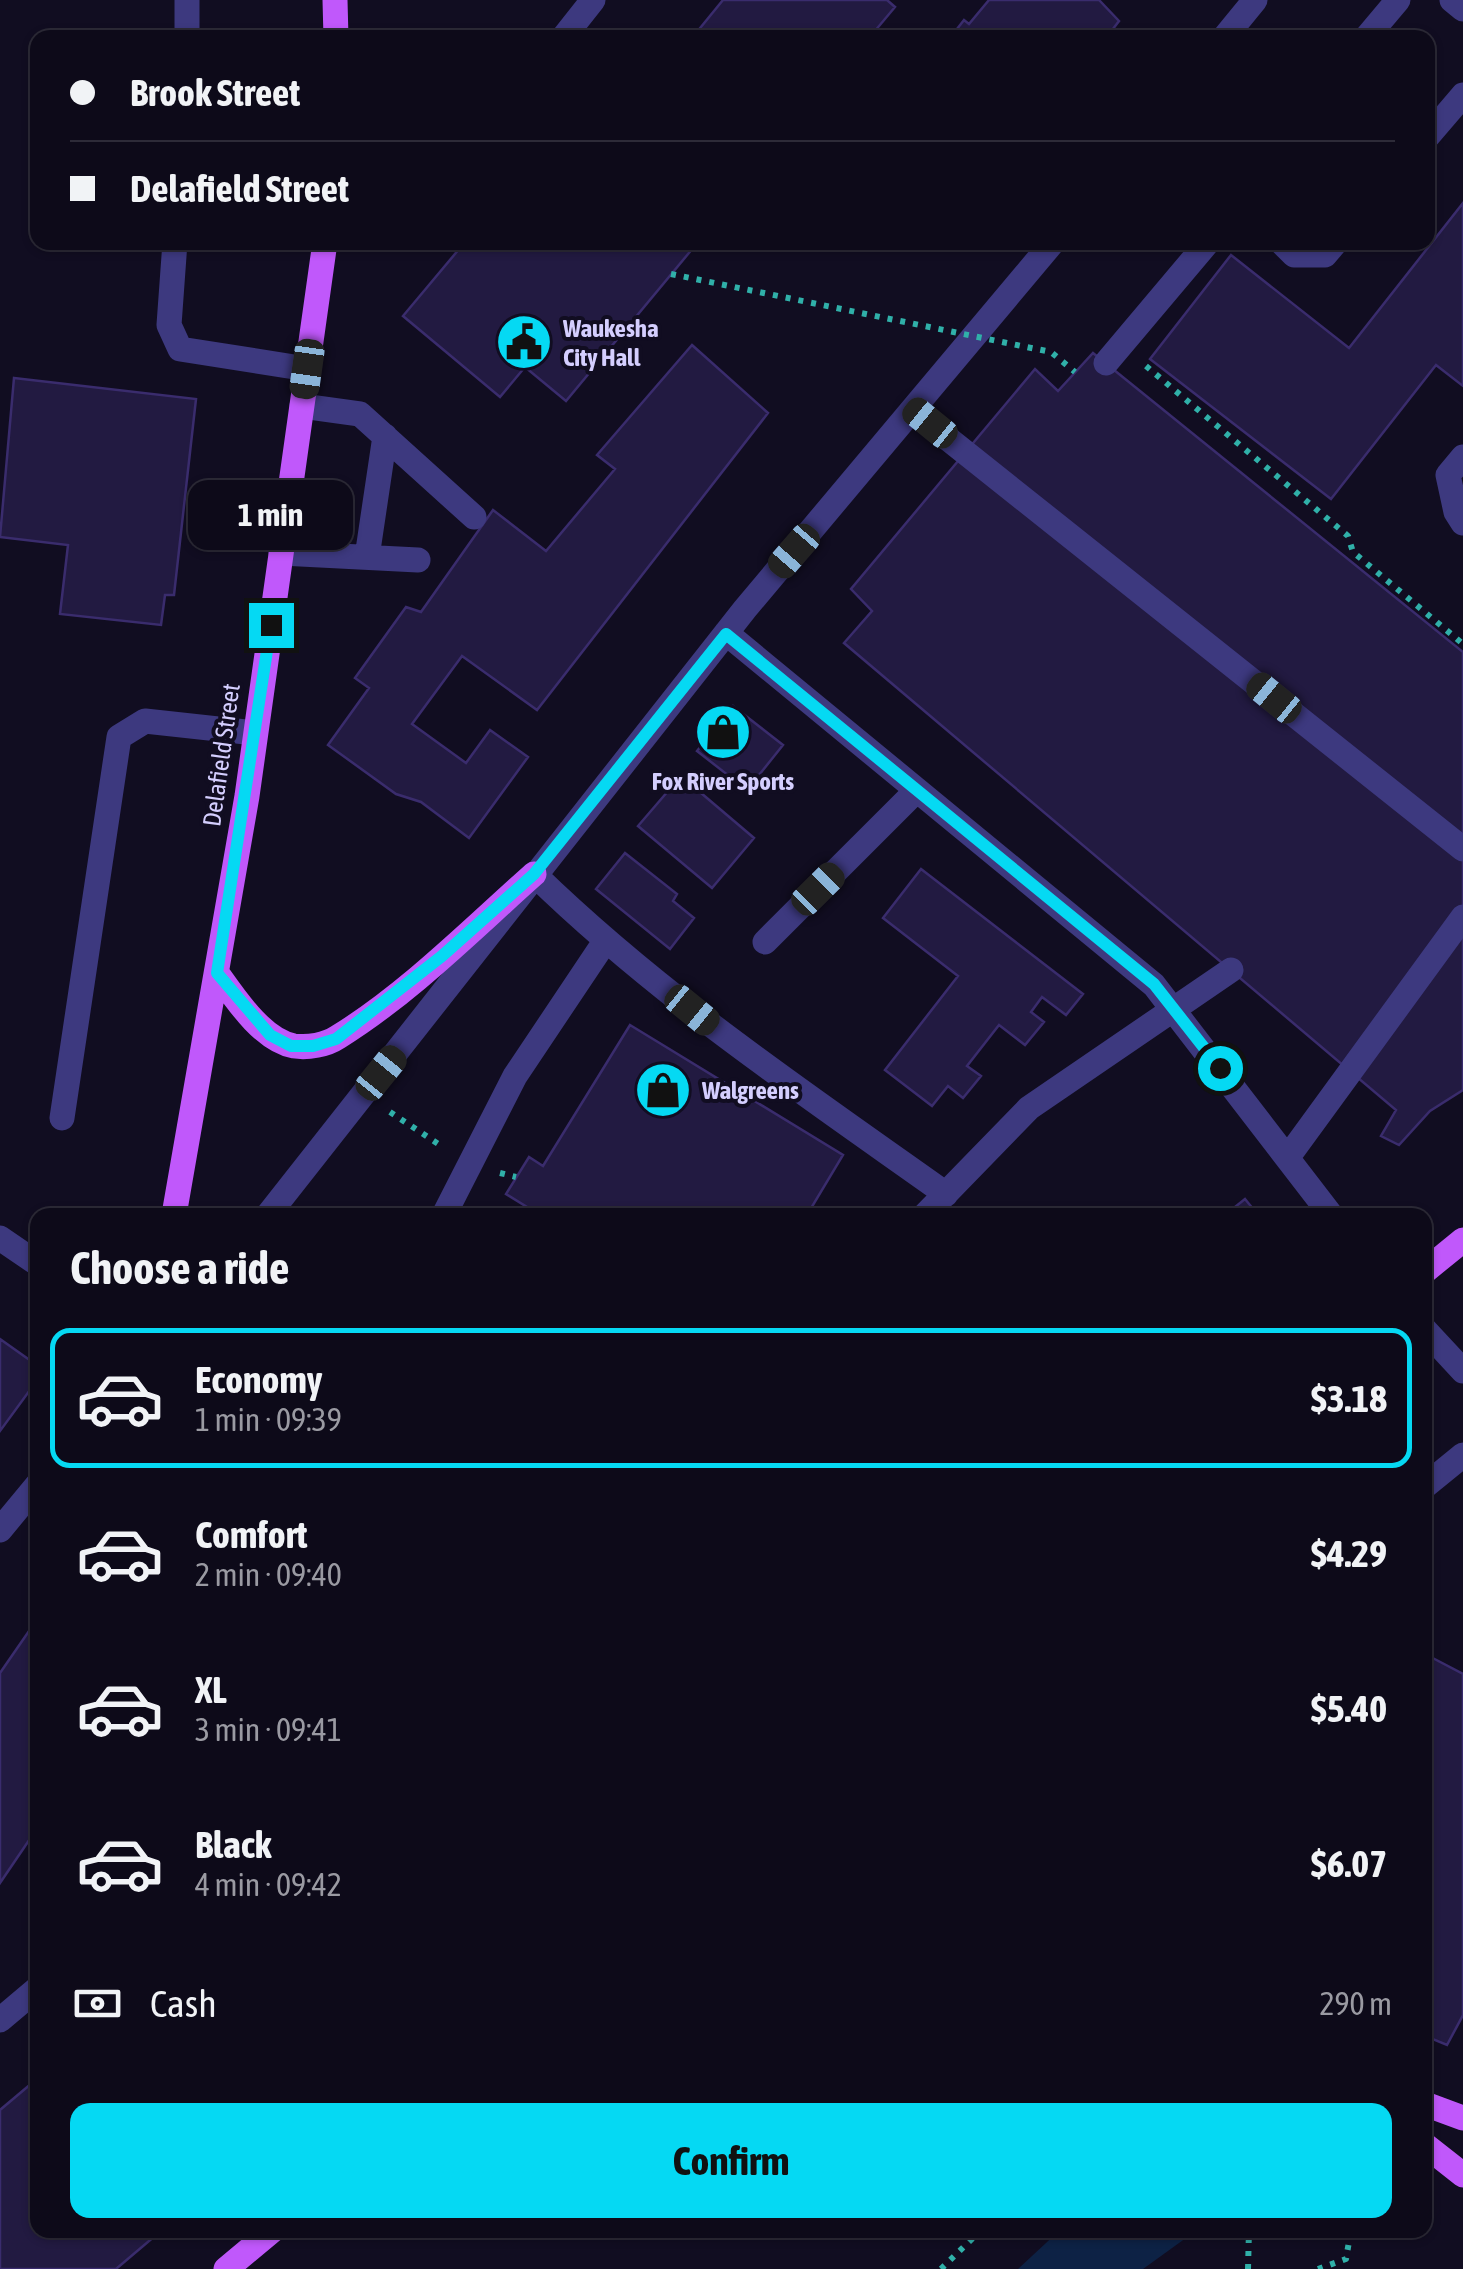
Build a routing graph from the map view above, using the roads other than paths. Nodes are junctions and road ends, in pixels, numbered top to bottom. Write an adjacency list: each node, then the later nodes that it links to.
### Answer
1 (187, 0): 8 (street)
2 (335, 0): 9 (main road)
3 (593, 0): 10 (street)
4 (1255, 0): 11 (street)
5 (1398, 0): 12 (street)
6 (1452, 0): 7 (street)
7 (1463, 9)
8 (187, 30)
9 (336, 30)
10 (569, 30)
11 (1231, 30)
12 (1373, 30)
13 (1463, 95): 14 (street)
14 (1435, 128)
15 (174, 250): 22 (street)
16 (324, 250): 22 (main road, Delafield Street)
17 (1046, 250): 24 (street)
18 (1201, 250): 21 (street)
19 (1289, 250): 20 (street)
20 (1330, 250)
21 (1106, 363)
22 (307, 369): 23 (main road, Delafield Street)
23 (302, 406): 25 (street); 29 (main road, Delafield Street)
24 (912, 410): 32 (street); 35 (street)
25 (385, 436): 27 (street); 30 (street)
26 (1456, 466): 28 (street)
27 (474, 517)
28 (1463, 523)
29 (281, 553): 30 (street); 33 (main road, Delafield Street)
30 (366, 557): 31 (street)
31 (418, 560)
32 (726, 634): 34 (street); 36 (street)
33 (256, 733): 41 (main road, Delafield Street); 43 (street)
34 (917, 790): 39 (street); 42 (street)
35 (1459, 838)
36 (534, 874): 38 (street); 41 (main road); 47 (street)
37 (1463, 917): 44 (street)
38 (606, 940): 45 (street); 48 (street)
39 (765, 942)
40 (1231, 970): 42 (street)
41 (217, 973): 46 (main road, Delafield Street)
42 (1175, 1009): 44 (street); 45 (street)
43 (62, 1118)
44 (1288, 1157): 49 (street)
45 (941, 1206)
46 (175, 1208)
47 (273, 1208)
48 (448, 1208)
49 (1326, 1208)
50 (0, 1238): 52 (street)
51 (1463, 1240): 53 (main road)
52 (30, 1259)
53 (1432, 1266)
54 (1432, 1338): 55 (street)
55 (1463, 1371)
56 (1463, 1454): 57 (street)
57 (1432, 1480)
58 (30, 1494): 59 (street)
59 (0, 1530)
60 (30, 1995): 61 (street)
61 (0, 2020)
62 (1432, 2107): 63 (main road)
63 (1463, 2118)
64 (1432, 2151): 65 (main road)
65 (1463, 2176)
66 (263, 2238): 67 (main road)
67 (226, 2269)

